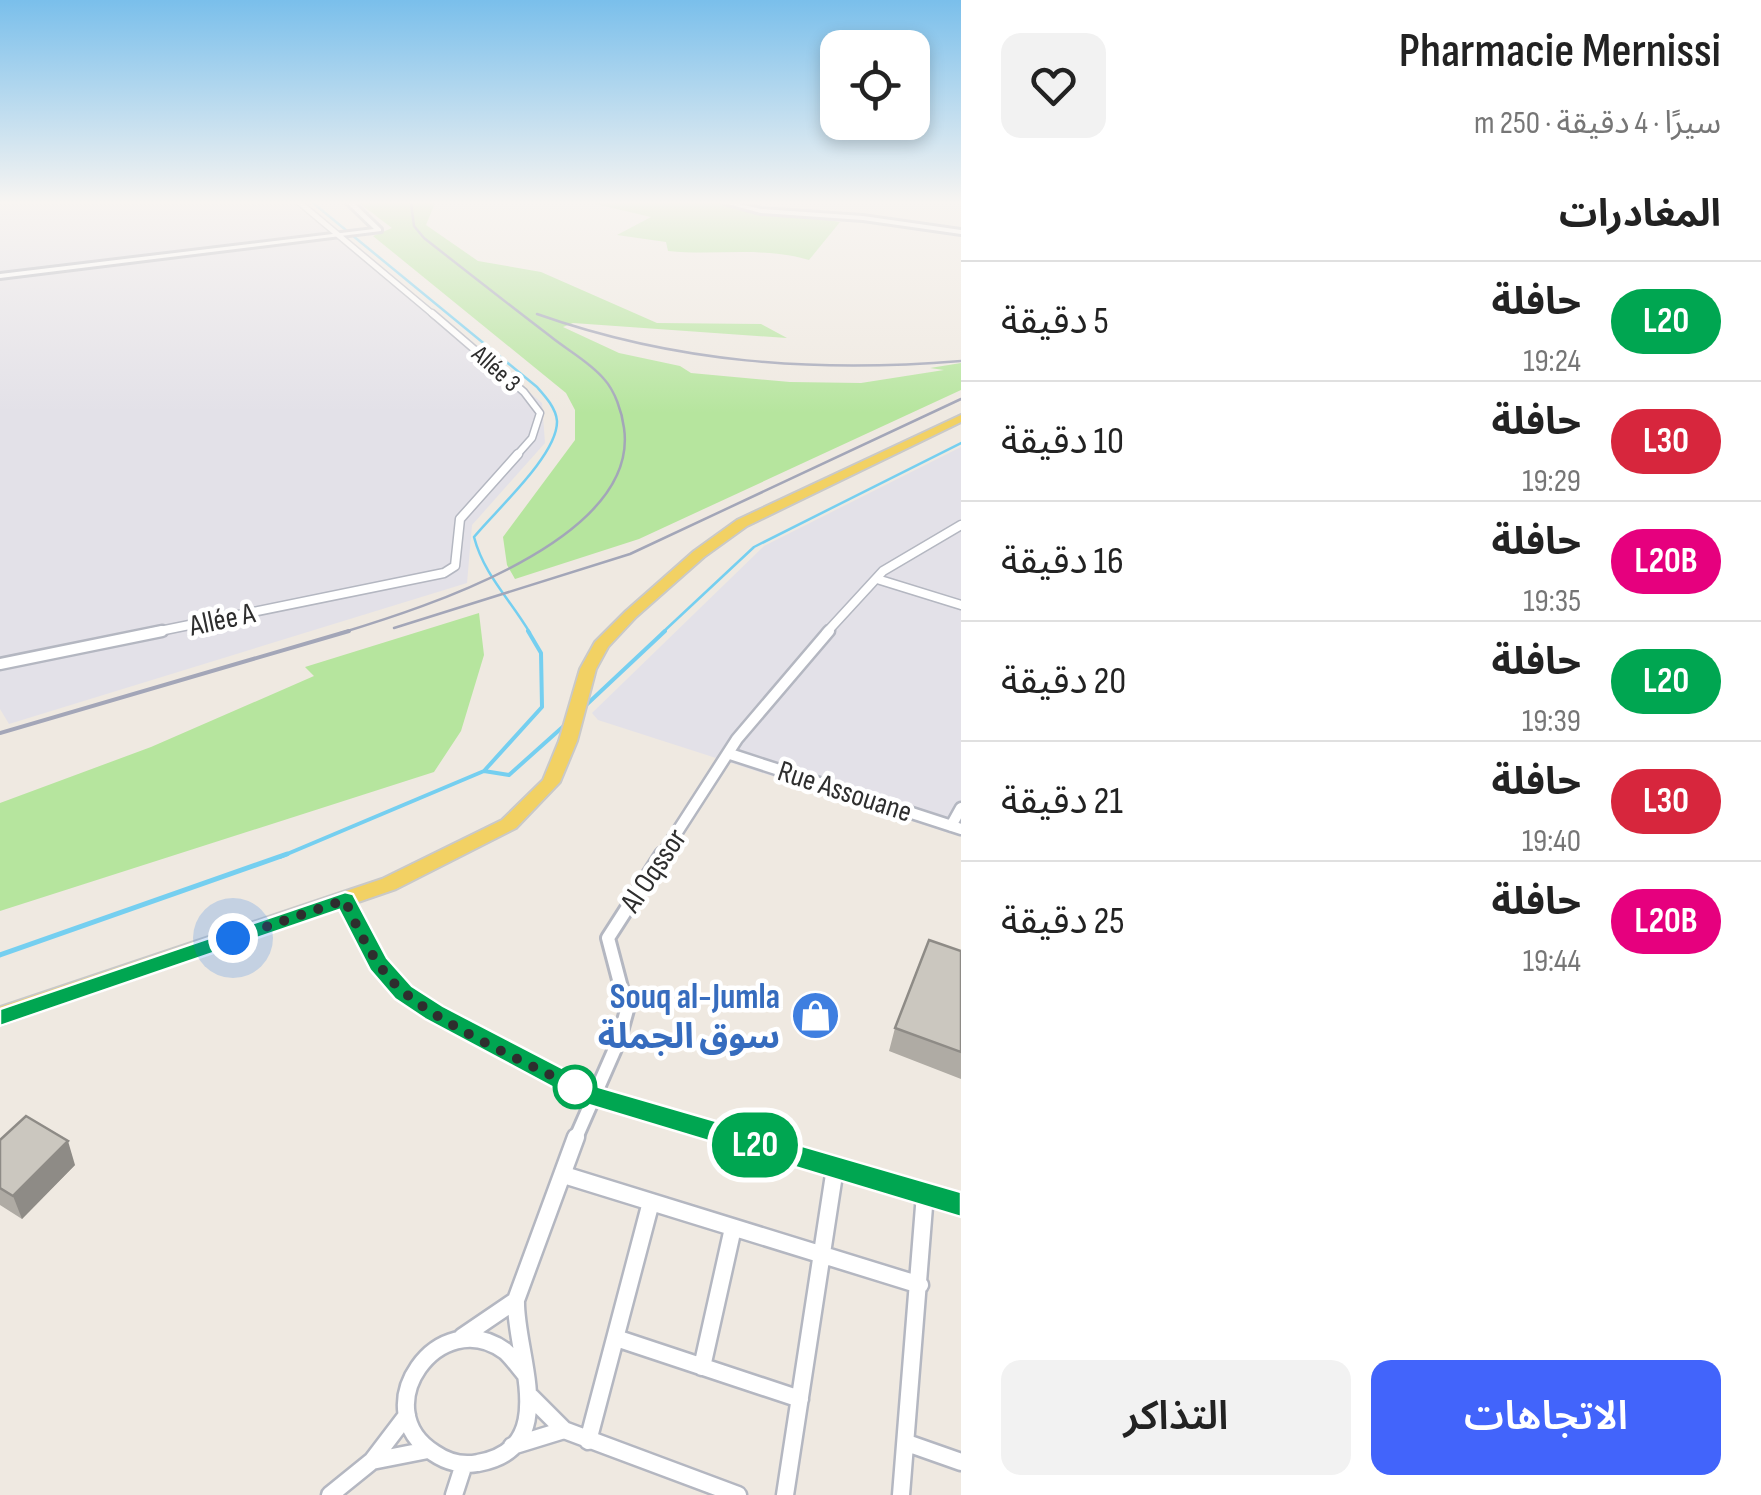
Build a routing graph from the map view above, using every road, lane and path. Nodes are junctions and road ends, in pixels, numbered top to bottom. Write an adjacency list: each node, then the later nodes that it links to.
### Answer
1 (28, 273): 3 (street)
2 (385, 273): 6 (street, Allée 3)
3 (0, 276)
4 (961, 418): 13 (main road)
5 (961, 525): 7 (street, Al Oqssor)
6 (444, 573): 9 (street, Allée A)
7 (877, 579): 8 (street); 10 (street, Al Oqssor)
8 (961, 604)
9 (0, 664)
10 (730, 754): 12 (street, Rue Assouane); 15 (street, Al Oqssor)
11 (961, 808): 12 (street)
12 (956, 827)
13 (345, 900): 14 (main road); 15 (street)
14 (0, 1016)
15 (591, 1095): 16 (street); 17 (street, Al Oqssor)
16 (836, 1168): 18 (street); 22 (street)
17 (564, 1176): 19 (street); 24 (street, Al Oqssor)
18 (925, 1194): 20 (street); 23 (street)
19 (651, 1202): 21 (street); 26 (street)
20 (961, 1204)
21 (733, 1228): 22 (street); 27 (street)
22 (822, 1257): 23 (street); 30 (street)
23 (920, 1285): 34 (street)
24 (515, 1302): 25 (street); 28 (street, Al Oqssor)
25 (460, 1338): 28 (street); 31 (street)
26 (616, 1338): 27 (street); 33 (street)
27 (702, 1366): 30 (street)
28 (526, 1374): 29 (street)
29 (531, 1397): 32 (street); 35 (street)
30 (800, 1399): 43 (street)
31 (407, 1415): 36 (street); 37 (street)
32 (564, 1430): 33 (street); 35 (street)
33 (588, 1441): 42 (street)
34 (907, 1443): 38 (street); 44 (street)
35 (512, 1446): 39 (street)
36 (428, 1450): 37 (street); 39 (street)
37 (372, 1461): 40 (street)
38 (961, 1462)
39 (464, 1464): 41 (street)
40 (330, 1495)
41 (454, 1495)
42 (738, 1495)
43 (784, 1495)
44 (901, 1495)

